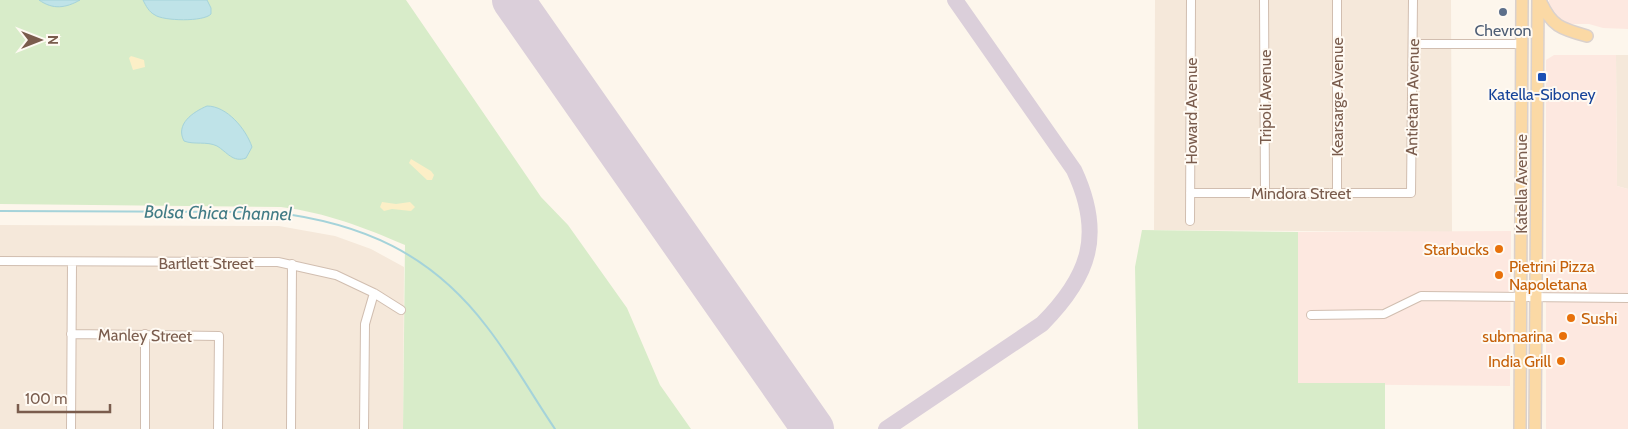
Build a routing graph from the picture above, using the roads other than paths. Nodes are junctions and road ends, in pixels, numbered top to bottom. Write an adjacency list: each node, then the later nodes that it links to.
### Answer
1 (1191, 0): 10 (street, Howard Avenue)
2 (1264, 0): 11 (street, Tripoli Avenue)
3 (1337, 0): 12 (street, Kearsarge Avenue)
4 (1413, 0): 8 (street, Antietam Avenue)
5 (1522, 0): 9 (main road, Katella Avenue)
6 (1539, 0): 7 (main road); 20 (main road, Katella Avenue)
7 (1587, 36)
8 (1413, 44): 9 (street); 13 (street, Antietam Avenue)
9 (1521, 44): 19 (main road, Katella Avenue)
10 (1190, 193): 11 (street, Mindora Street); 14 (street, Howard Avenue)
11 (1265, 193): 12 (street, Mindora Street)
12 (1337, 193): 13 (street, Mindora Street)
13 (1411, 193)
14 (1190, 221)
15 (0, 262): 16 (street, Bartlett Street)
16 (72, 263): 17 (street, Bartlett Street); 24 (street)
17 (292, 264): 18 (street, Bartlett Street); 29 (street)
18 (374, 293): 22 (street, Bartlett Street); 30 (street)
19 (1521, 296): 20 (street); 23 (street); 31 (main road, Katella Avenue)
20 (1536, 298): 21 (street); 32 (main road, Katella Avenue)
21 (1628, 298)
22 (401, 310)
23 (1311, 315)
24 (71, 334): 25 (street, Manley Street); 26 (street)
25 (145, 334): 27 (street); 28 (street, Manley Street)
26 (71, 429)
27 (144, 429)
28 (218, 429)
29 (291, 429)
30 (364, 429)
31 (1520, 429)
32 (1535, 429)

